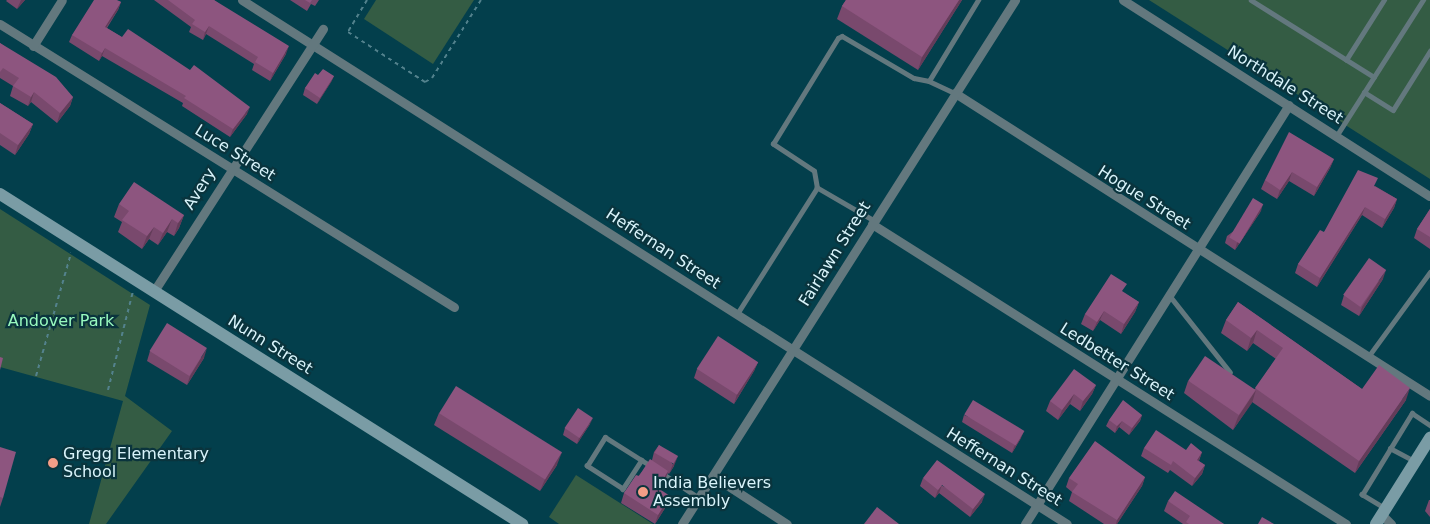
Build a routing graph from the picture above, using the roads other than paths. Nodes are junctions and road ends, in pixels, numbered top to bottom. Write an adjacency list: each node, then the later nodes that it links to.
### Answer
1 (62, 0): 12 (street)
2 (242, 0): 11 (street, Heffernan Street)
3 (978, 0): 16 (lane)
4 (1015, 0): 18 (street, Fairlawn Street)
5 (1122, 0): 19 (street, Northdale Street)
6 (1250, 0): 14 (lane)
7 (1384, 0): 14 (lane)
8 (1423, 0): 15 (lane)
9 (0, 24): 12 (street, Luce Street)
10 (323, 29): 11 (street, Avery)
11 (313, 44): 21 (street, Avery); 31 (street, Heffernan Street)
12 (33, 46): 21 (street, Luce Street)
13 (1430, 51): 17 (lane)
14 (1346, 60): 15 (lane)
15 (1374, 77): 17 (lane)
16 (929, 81): 18 (lane, Hogue Street); 22 (lane, Hogue Street)
17 (1364, 92): 20 (lane)
18 (955, 93): 25 (street, Fairlawn Street); 26 (street, Hogue Street)
19 (1289, 104): 20 (street, Northdale Street); 26 (street)
20 (1337, 136): 24 (street, Northdale Street)
21 (231, 169): 28 (street, Avery); 30 (street, Luce Street)
22 (817, 188): 25 (lane); 31 (lane)
23 (0, 194): 28 (street, Nunn Street)
24 (1430, 196)
25 (873, 223): 32 (street, Fairlawn Street); 35 (street, Ledbetter Street)
26 (1199, 250): 29 (street); 33 (street, Hogue Street)
27 (1430, 272): 33 (lane)
28 (154, 291): 46 (street, Nunn Street)
29 (1170, 296): 34 (lane); 35 (street)
30 (454, 307)
31 (737, 314): 32 (street, Heffernan Street)
32 (792, 349): 42 (street, Fairlawn Street); 44 (street, Heffernan Street)
33 (1368, 356): 36 (street, Hogue Street)
34 (1230, 372)
35 (1117, 380): 44 (street); 51 (street, Ledbetter Street)
36 (1430, 396)
37 (1430, 425): 39 (lane)
38 (1430, 438): 41 (street)
39 (1390, 448): 41 (lane); 45 (lane)
40 (642, 460): 40 (lane); 43 (lane)
41 (1415, 462): 45 (street)
42 (713, 476): 43 (street, Fairlawn Street); 48 (street)
43 (699, 498): 47 (street, Fairlawn Street)
44 (1037, 505): 49 (street); 50 (street, Heffernan Street)
45 (1384, 518)
46 (522, 524)
47 (682, 524)
48 (787, 524)
49 (1025, 524)
50 (1067, 524)
51 (1346, 524)

